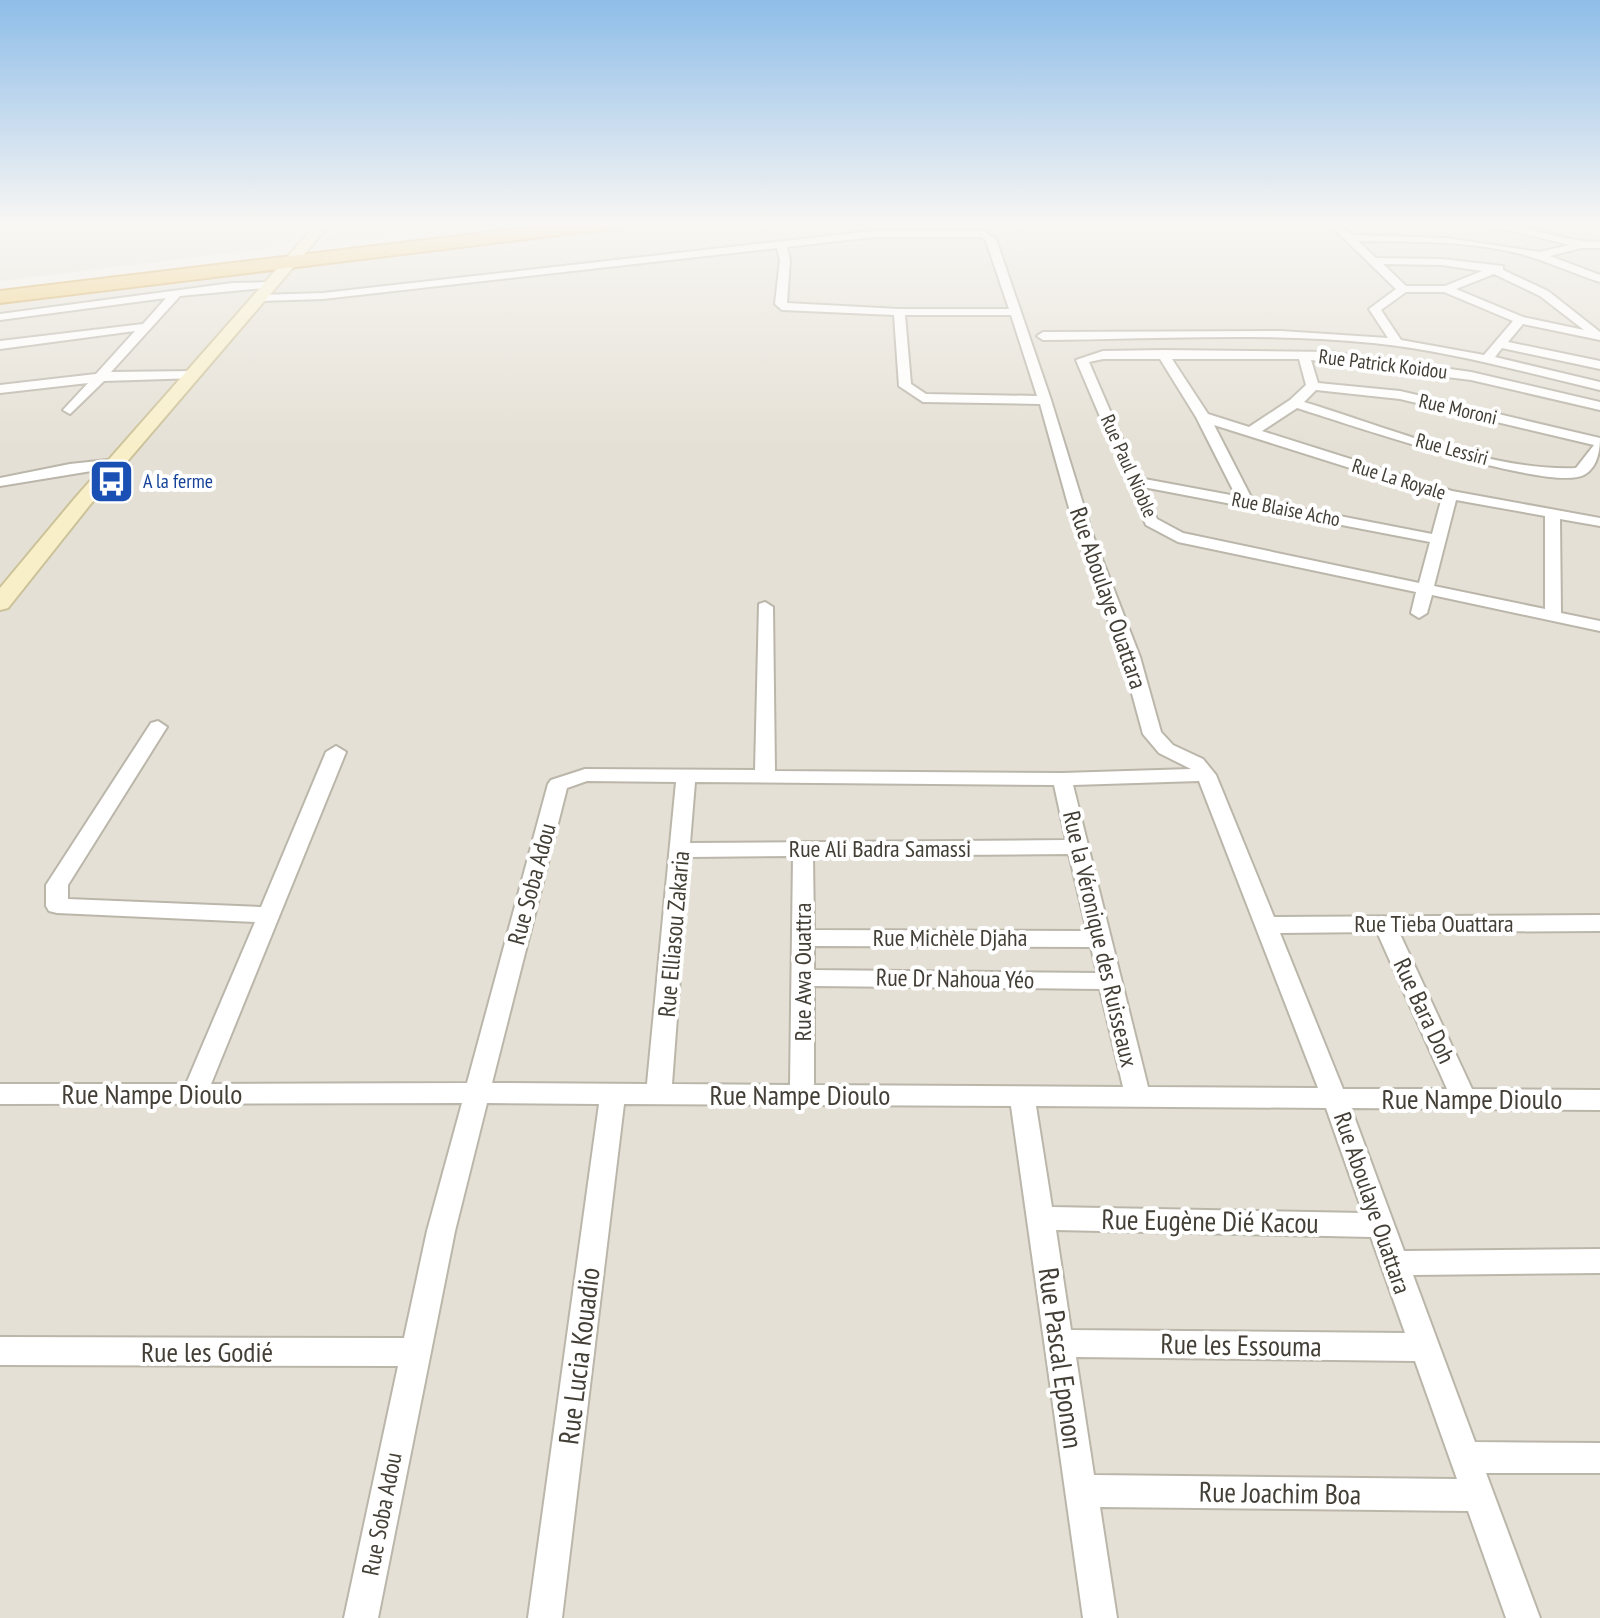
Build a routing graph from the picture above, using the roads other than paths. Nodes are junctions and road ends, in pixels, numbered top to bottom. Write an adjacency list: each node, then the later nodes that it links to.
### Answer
1 (149, 298): 11 (street, Rue Aboulaye Ouattara)
2 (172, 298): 13 (street)
3 (260, 298): 23 (street)
4 (782, 298): 9 (street)
5 (1010, 298): 10 (street, Rue Aboulaye Ouattara)
6 (1391, 298): 16 (street)
7 (1466, 298): 12 (street)
8 (1554, 298): 15 (street)
9 (899, 312): 10 (street); 28 (street)
10 (1015, 312): 28 (street, Rue Aboulaye Ouattara)
11 (0, 317)
12 (1520, 320): 15 (street); 17 (street)
13 (143, 327): 18 (street); 24 (street)
14 (1043, 336): 16 (street)
15 (1600, 337)
16 (1397, 343): 21 (street)
17 (1500, 344): 21 (street); 22 (street)
18 (0, 345)
19 (1163, 354): 20 (street, Rue Patrick Koidou); 32 (street); 36 (street, Rue Paul Nioble)
20 (1303, 354): 25 (street); 30 (street, Rue Patrick Koidou)
21 (1486, 360): 26 (street)
22 (1600, 365)
23 (193, 375): 24 (street); 35 (street)
24 (97, 378): 27 (street); 31 (street)
25 (1313, 386): 29 (street); 34 (street, Rue Moroni)
26 (1600, 386)
27 (0, 389)
28 (1045, 400): 53 (street, Rue Aboulaye Ouattara)
29 (1295, 403): 33 (street); 34 (street, Rue Lessiri)
30 (1600, 406)
31 (70, 410)
32 (1203, 417): 33 (street, Rue La Royale); 39 (street)
33 (1250, 433): 38 (street, Rue La Royale)
34 (1600, 444)
35 (117, 463): 37 (street); 44 (street)
36 (1134, 481): 39 (street, Rue Blaise Acho); 43 (street, Rue Paul Nioble)
37 (0, 482)
38 (1450, 495): 40 (street, Rue La Royale); 42 (street)
39 (1246, 501): 42 (street, Rue Blaise Acho)
40 (1552, 514): 41 (street, Rue La Royale); 47 (street)
41 (1600, 522)
42 (1437, 539): 43 (street)
43 (1424, 589): 46 (street); 47 (street, Rue Paul Nioble)
44 (0, 603)
45 (765, 607): 52 (street)
46 (1419, 613)
47 (1553, 616): 48 (street, Rue Paul Nioble)
48 (1600, 626)
49 (158, 727): 58 (street)
50 (336, 752): 58 (street)
51 (686, 774): 52 (street, Rue Soba Adou); 57 (street, Rue Elliasou Zakaria); 67 (street, Rue Soba Adou)
52 (765, 775): 54 (street, Rue Soba Adou)
53 (1206, 775): 54 (street, Rue Soba Adou); 61 (street, Rue Aboulaye Ouattara)
54 (1062, 779): 55 (street, Rue la Véronique des Ruisseaux)
55 (1078, 847): 56 (street, Rue Ali Badra Samassi); 63 (street, Rue la Véronique des Ruisseaux)
56 (803, 849): 57 (street, Rue Ali Badra Samassi); 62 (street, Rue Awa Ouattra)
57 (682, 850): 70 (street, Rue Elliasou Zakaria)
58 (271, 915): 66 (street)
59 (1600, 923): 60 (street, Rue Tieba Ouattara)
60 (1384, 924): 61 (street, Rue Tieba Ouattara); 75 (street, Rue Bara Doh)
61 (1268, 925): 74 (street, Rue Aboulaye Ouattara)
62 (803, 938): 63 (street, Rue Michèle Djaha); 64 (street, Rue Awa Ouattra)
63 (1098, 939): 65 (street, Rue la Véronique des Ruisseaux)
64 (803, 978): 65 (street, Rue Dr Nahoua Yéo); 71 (street, Rue Awa Ouattra)
65 (1108, 981): 73 (street, Rue la Véronique des Ruisseaux)
66 (195, 1093): 67 (street, Rue Nampe Dioulo); 68 (street, Rue Nampe Dioulo)
67 (477, 1093): 69 (street, Rue Nampe Dioulo); 84 (street, Rue Soba Adou)
68 (0, 1094)
69 (613, 1094): 70 (street, Rue Nampe Dioulo); 90 (street, Rue Lucia Kouadio)
70 (659, 1094): 71 (street, Rue Nampe Dioulo)
71 (802, 1095): 72 (street, Rue Nampe Dioulo)
72 (1022, 1097): 73 (street, Rue Nampe Dioulo); 77 (street, Rue Pascal Eponon)
73 (1138, 1099): 74 (street, Rue Nampe Dioulo)
74 (1335, 1099): 75 (street, Rue Nampe Dioulo); 78 (street, Rue Aboulaye Ouattara)
75 (1464, 1099): 76 (street, Rue Nampe Dioulo)
76 (1600, 1100)
77 (1041, 1218): 78 (street, Rue Eugène Dié Kacou); 81 (street, Rue Pascal Eponon)
78 (1380, 1225): 80 (street, Rue Aboulaye Ouattara)
79 (1600, 1261): 80 (street)
80 (1393, 1263): 82 (street, Rue Aboulaye Ouattara)
81 (1059, 1343): 82 (street, Rue les Essouma); 87 (street, Rue Pascal Eponon)
82 (1423, 1347): 85 (street, Rue Aboulaye Ouattara)
83 (0, 1351): 84 (street, Rue les Godié)
84 (414, 1352): 89 (street, Rue Soba Adou)
85 (1464, 1457): 86 (street); 88 (street, Rue Aboulaye Ouattara)
86 (1600, 1458)
87 (1081, 1491): 88 (street, Rue Joachim Boa); 91 (street, Rue Pascal Eponon)
88 (1478, 1495): 92 (street, Rue Aboulaye Ouattara)
89 (361, 1618)
90 (545, 1618)
91 (1100, 1618)
92 (1523, 1618)

